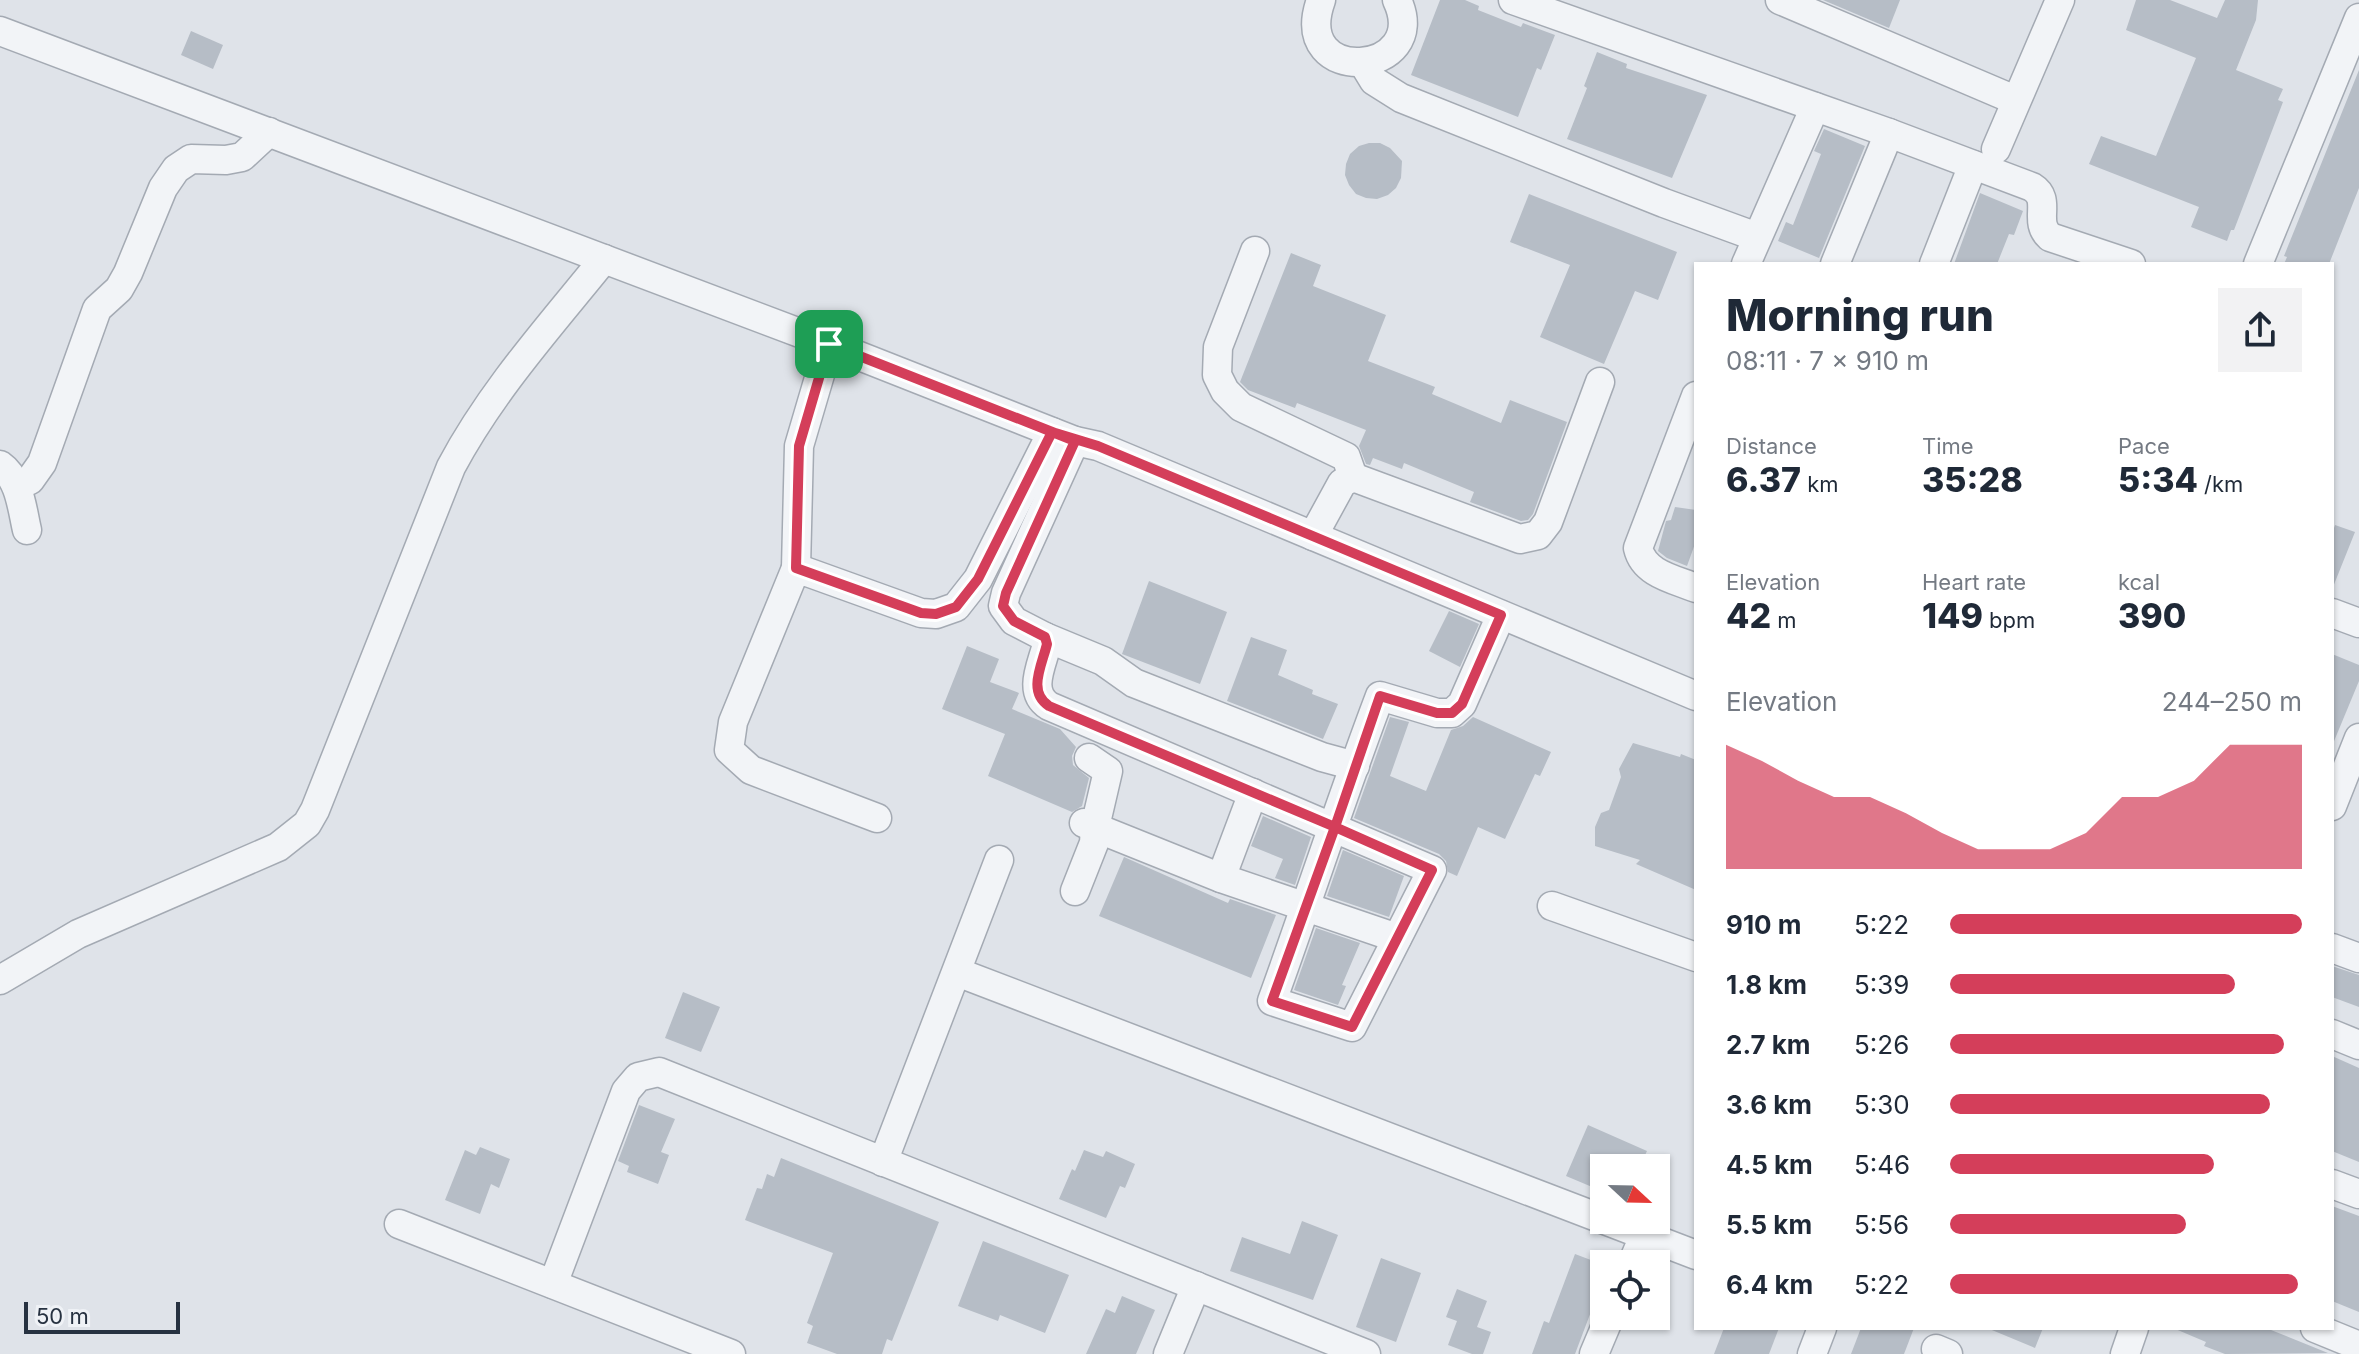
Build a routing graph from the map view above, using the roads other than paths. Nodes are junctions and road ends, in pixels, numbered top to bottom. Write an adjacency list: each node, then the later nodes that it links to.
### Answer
1 (1321, 0): 8 (street)
2 (1397, 0): 8 (street)
3 (1513, 0): 10 (street)
4 (1780, 0): 9 (street)
5 (2060, 0): 9 (street)
6 (2359, 18): 20 (street)
7 (0, 31): 11 (street)
8 (1363, 63): 15 (street)
9 (2015, 100): 13 (street)
10 (1815, 107): 12 (street); 15 (street)
11 (269, 132): 16 (street); 25 (street)
12 (1889, 133): 13 (street); 17 (street)
13 (1984, 157): 18 (street); 19 (street)
14 (1255, 251): 26 (street)
15 (1750, 257)
16 (604, 259): 21 (street); 54 (street)
17 (1836, 262)
18 (1935, 262)
19 (2125, 262)
20 (2259, 262)
21 (829, 344): 24 (street); 29 (street)
22 (1600, 382): 26 (street)
23 (1694, 401): 30 (street)
24 (1064, 436): 28 (street); 29 (street); 34 (street)
25 (8, 476): 27 (street)
26 (1353, 477): 28 (street)
27 (27, 530)
28 (1313, 536): 32 (street)
29 (796, 568): 41 (street)
30 (1694, 587)
31 (2334, 614): 33 (street)
32 (1501, 615): 35 (street); 38 (street)
33 (2359, 623)
34 (1045, 637): 38 (street); 39 (street)
35 (1694, 695)
36 (2359, 738): 40 (street)
37 (1089, 758): 42 (street)
38 (1355, 766): 43 (street)
39 (1253, 793): 43 (street); 45 (street)
40 (2334, 801)
41 (877, 818)
42 (1089, 825): 45 (street); 46 (street)
43 (1335, 827): 48 (street); 49 (street)
44 (999, 860): 53 (street)
45 (1221, 878): 48 (street)
46 (1075, 891)
47 (1552, 906): 51 (street)
48 (1305, 909): 49 (street); 49 (street)
49 (1397, 938)
50 (2334, 949): 52 (street)
51 (1694, 956)
52 (2359, 958)
53 (957, 972): 57 (street); 61 (street)
54 (0, 980)
55 (2334, 1035): 56 (street)
56 (2359, 1045)
57 (883, 1162): 64 (street); 65 (street)
58 (2334, 1185): 59 (street)
59 (2359, 1194)
60 (399, 1224): 64 (street)
61 (1644, 1236): 62 (street); 63 (street)
62 (1638, 1250)
63 (1694, 1254)
64 (553, 1284): 71 (street)
65 (1196, 1286): 72 (street); 73 (street)
66 (1604, 1330): 74 (street)
67 (1821, 1330): 75 (street)
68 (2133, 1330): 76 (street)
69 (2320, 1330): 70 (street)
70 (2359, 1346)
71 (715, 1351)
72 (1168, 1354)
73 (1366, 1354)
74 (1594, 1354)
75 (1812, 1354)
76 (2125, 1354)

